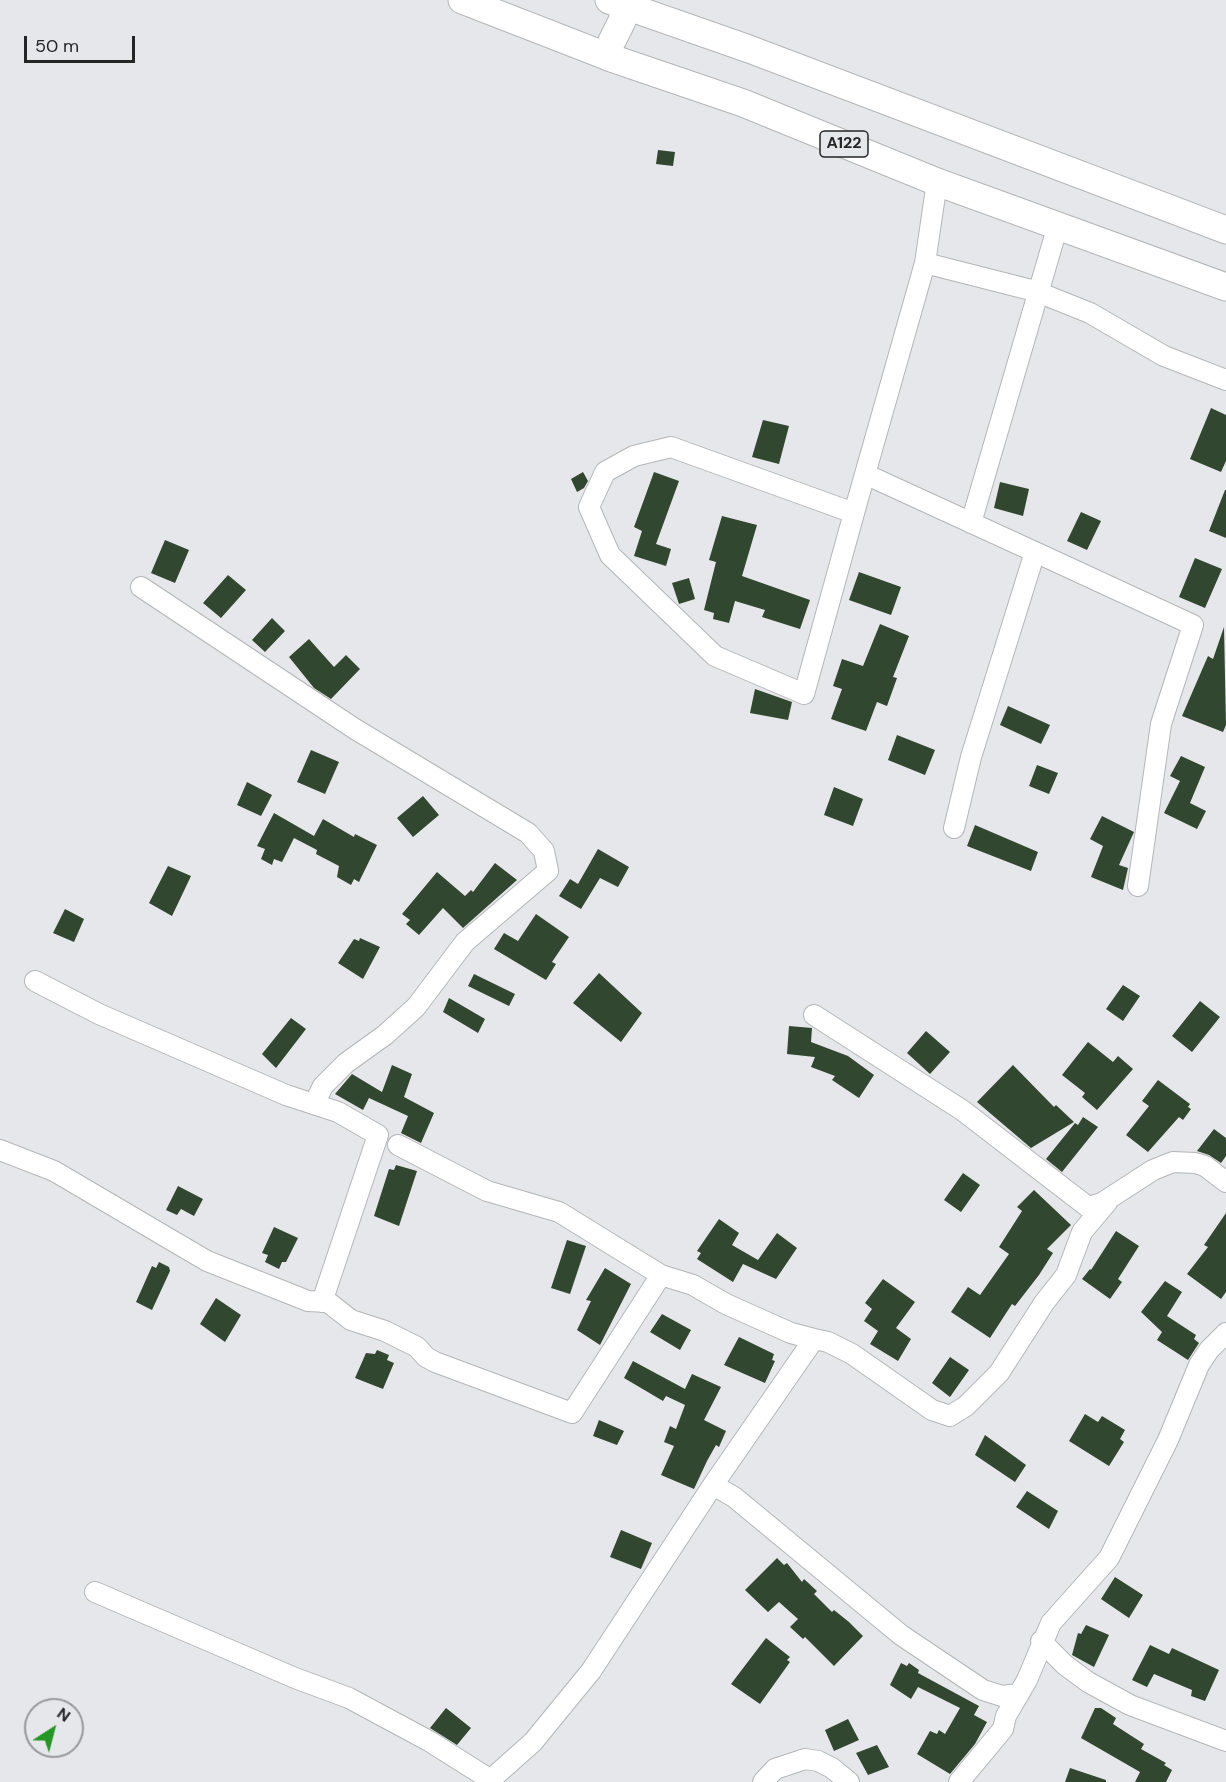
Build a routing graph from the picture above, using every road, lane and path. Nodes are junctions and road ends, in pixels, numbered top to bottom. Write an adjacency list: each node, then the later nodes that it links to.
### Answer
1 (462, 0): 3 (highway, A122)
2 (617, 3): 3 (highway); 6 (highway)
3 (614, 59): 4 (highway, A122)
4 (937, 182): 5 (highway, A122); 7 (street)
5 (1058, 225): 8 (highway, A122); 9 (street)
6 (1226, 230)
7 (925, 264): 9 (street); 11 (street)
8 (1226, 288)
9 (1037, 292): 10 (street); 13 (street)
10 (1226, 381)
11 (865, 474): 12 (street); 13 (street)
12 (854, 513): 12 (street)
13 (971, 523): 14 (street)
14 (1035, 552): 16 (street); 17 (street)
15 (141, 587): 20 (street)
16 (954, 828)
17 (1138, 886)
18 (35, 981): 20 (street)
19 (814, 1015): 24 (street)
20 (314, 1104): 26 (street)
21 (398, 1145): 25 (street)
22 (0, 1150): 26 (street)
23 (1226, 1182): 24 (street)
24 (1111, 1197): 28 (street)
25 (661, 1275): 26 (street); 28 (street)
26 (322, 1302)
27 (1226, 1333): 31 (street)
28 (814, 1339): 29 (street)
29 (713, 1485): 32 (street); 34 (street)
30 (95, 1592): 34 (street)
31 (1041, 1641): 32 (street); 33 (street)
32 (1018, 1694): 37 (street)
33 (1226, 1742)
34 (489, 1781)
35 (763, 1782): 36 (street)
36 (849, 1782)
37 (959, 1782)

